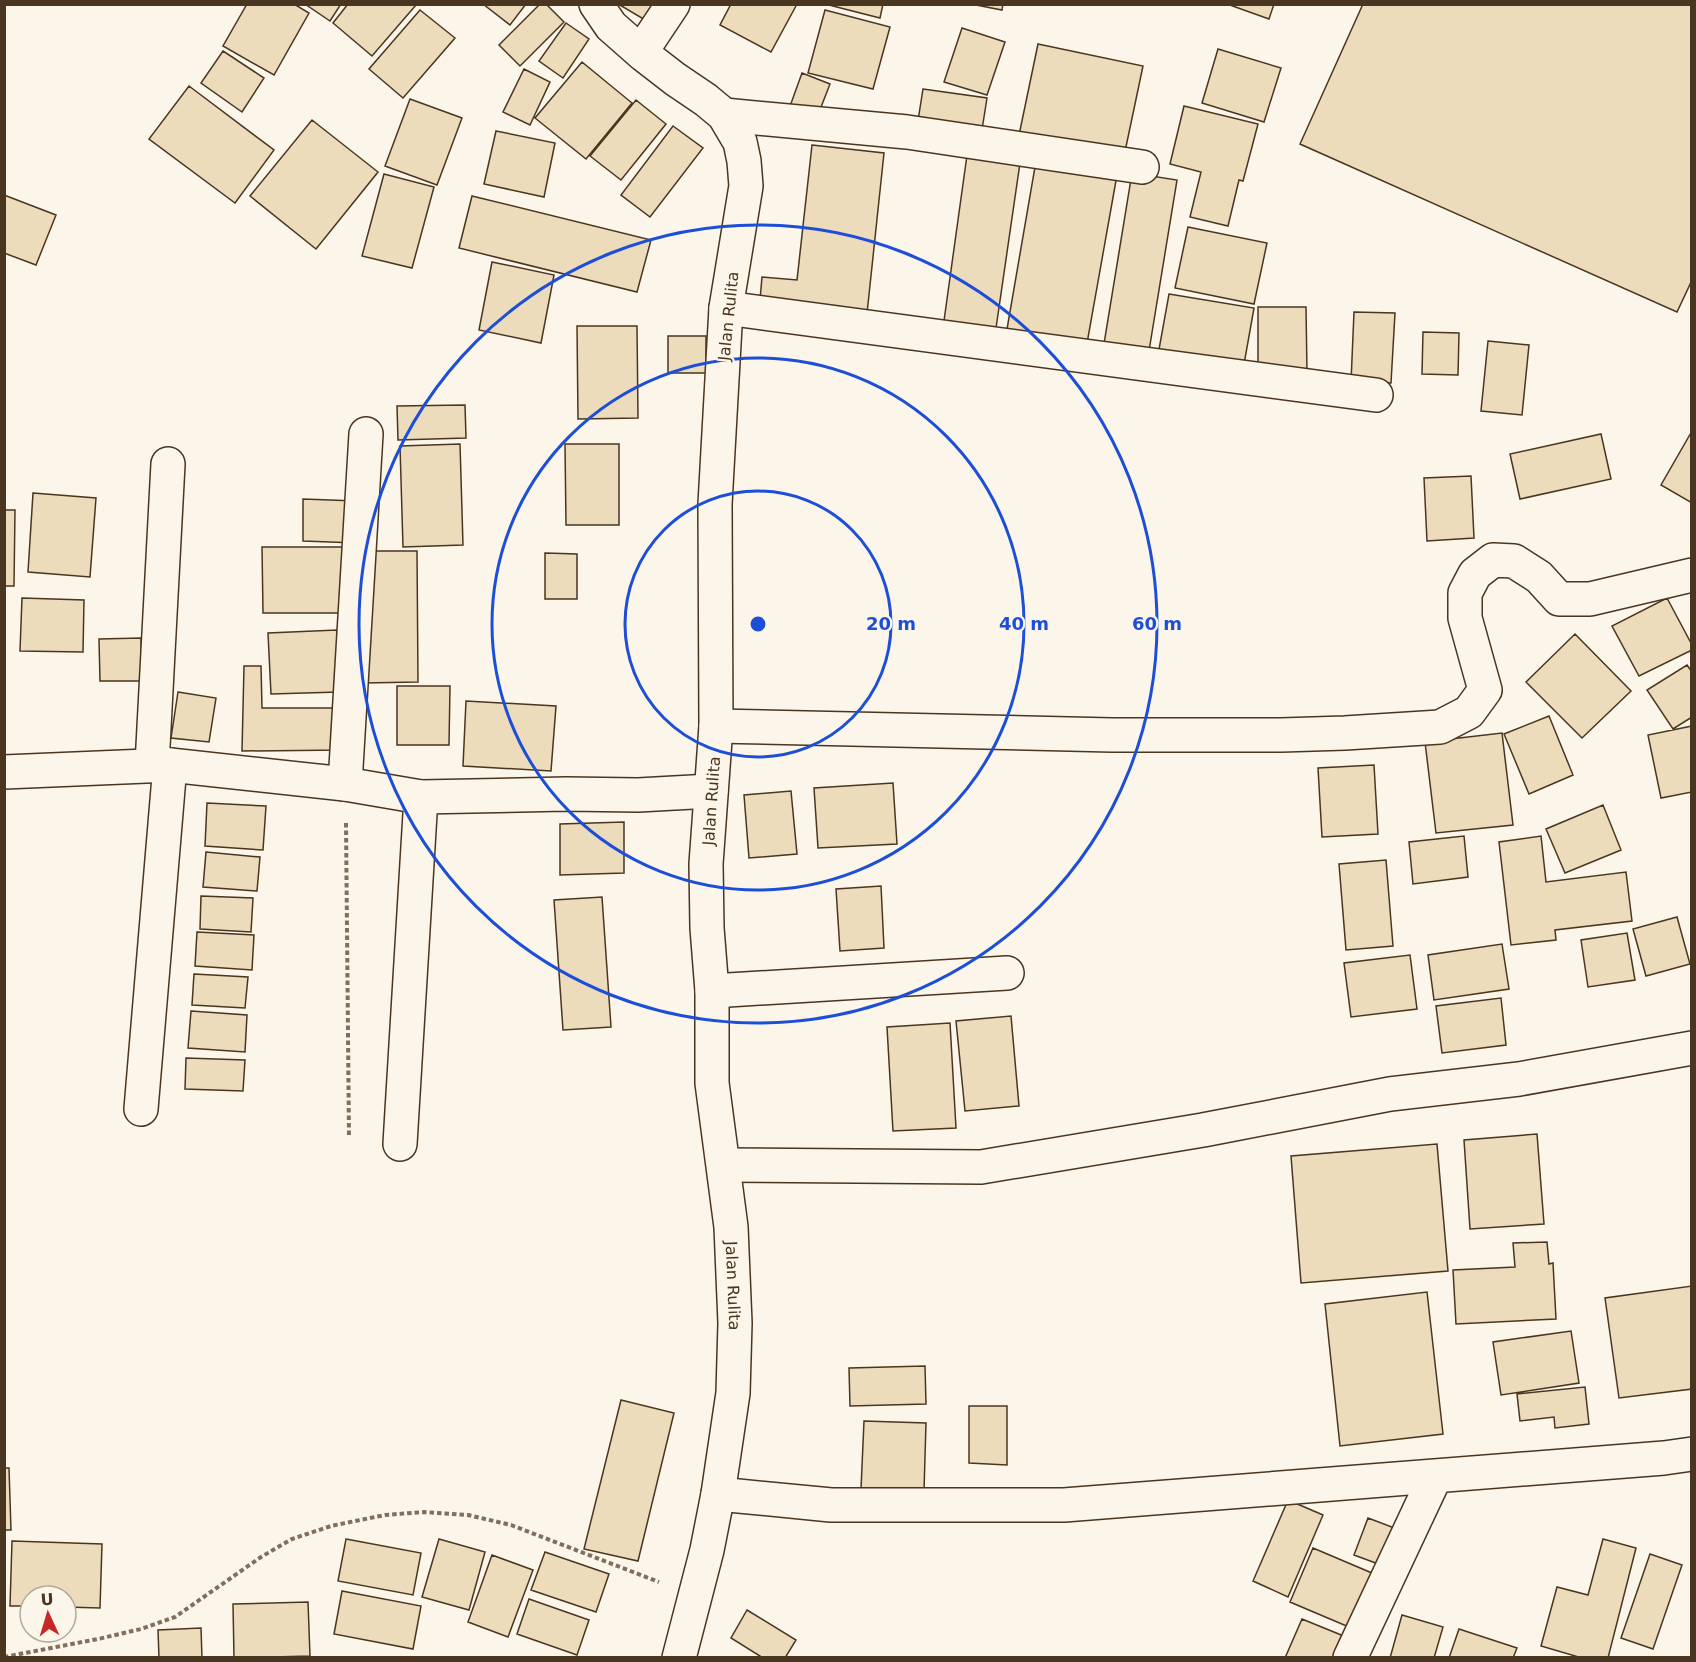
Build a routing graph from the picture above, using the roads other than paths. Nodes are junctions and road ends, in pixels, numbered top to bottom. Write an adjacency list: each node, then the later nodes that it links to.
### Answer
1 (596, 4): 3 (street, Jalan Rulita)
2 (673, 4): 3 (street)
3 (641, 52): 4 (street, Jalan Rulita)
4 (724, 115): 5 (street); 6 (street, Jalan Rulita)
5 (1142, 167)
6 (726, 308): 7 (street); 11 (street, Jalan Rulita)
7 (1376, 395)
8 (366, 434): 14 (street)
9 (168, 464): 12 (street)
10 (1692, 575): 11 (street)
11 (716, 726): 15 (street, Jalan Rulita)
12 (161, 765): 13 (street); 14 (street); 20 (street)
13 (4, 772)
14 (345, 784): 16 (street)
15 (711, 791): 16 (street); 18 (street, Jalan Rulita)
16 (421, 797): 21 (street)
17 (1007, 973): 18 (street)
18 (712, 991): 22 (street, Jalan Rulita)
19 (1692, 1048): 22 (street)
20 (141, 1110)
21 (400, 1144)
22 (724, 1164): 25 (street, Jalan Rulita)
23 (1692, 1454): 24 (street)
24 (1436, 1477): 25 (street); 27 (street)
25 (718, 1494): 26 (street, Jalan Rulita)
26 (680, 1658)
27 (1350, 1658)

